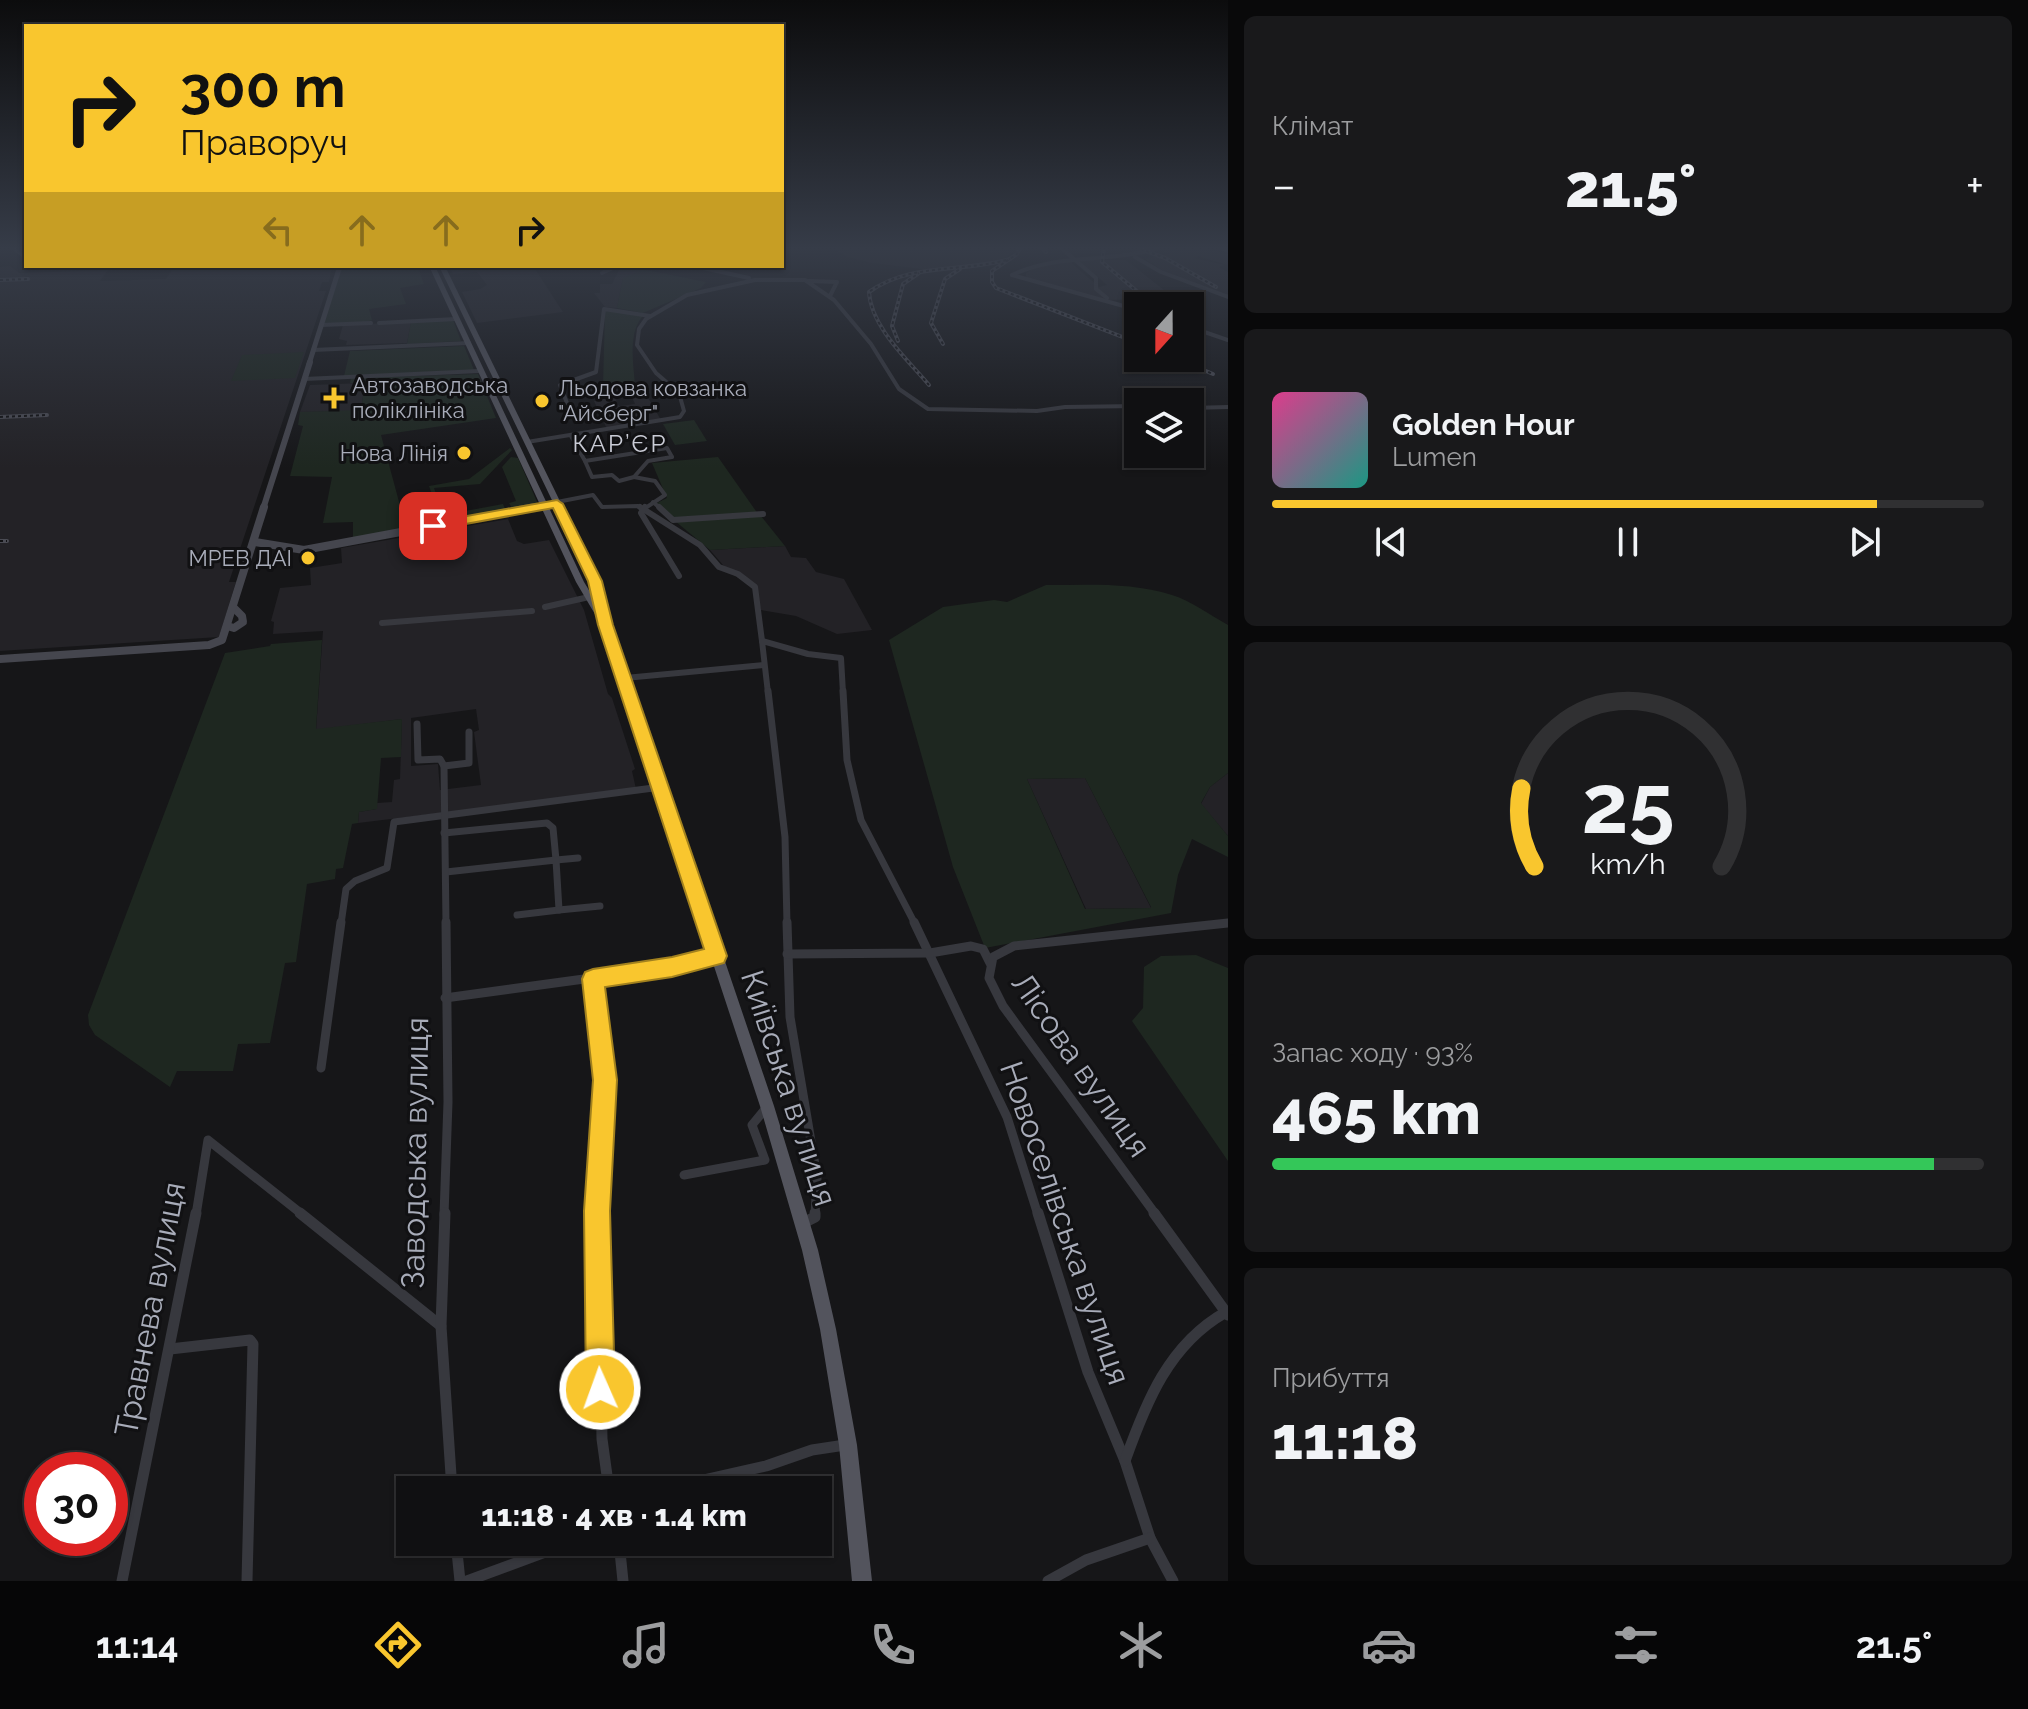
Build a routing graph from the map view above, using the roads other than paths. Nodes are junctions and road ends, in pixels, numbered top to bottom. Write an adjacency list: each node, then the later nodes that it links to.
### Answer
1 (322, 321): 9 (street)
2 (457, 321): 3 (main road); 8 (street); 13 (main road, Київська вулиця)
3 (468, 321): 12 (main road, Київська вулиця)
4 (603, 321): 18 (street)
5 (646, 321): 22 (street)
6 (852, 321): 19 (street)
7 (371, 323): 9 (street)
8 (379, 323)
9 (321, 325): 14 (street)
10 (1204, 332): 11 (street)
11 (1228, 340)
12 (479, 342): 13 (main road); 15 (main road, Київська вулиця)
13 (469, 343): 14 (street); 16 (main road, Київська вулиця)
14 (313, 350): 17 (street)
15 (492, 369): 16 (main road); 23 (main road, Київська вулиця)
16 (480, 371): 17 (street); 24 (main road, Київська вулиця)
17 (304, 379): 34 (street)
18 (567, 403)
19 (1124, 406)
20 (1228, 407): 21 (street)
21 (1204, 408)
22 (571, 436): 23 (street); 25 (street)
23 (527, 442): 24 (main road); 28 (main road, Київська вулиця)
24 (515, 444): 29 (main road, Київська вулиця)
25 (585, 461): 26 (street); 26 (street)
26 (634, 477): 27 (street)
27 (653, 502): 30 (street); 31 (street)
28 (557, 503): 29 (main road); 30 (street); 41 (main road, Київська вулиця)
29 (543, 506): 34 (street); 36 (main road, Київська вулиця)
30 (643, 509): 32 (street); 33 (street)
31 (763, 514)
32 (666, 525): 33 (street); 43 (street)
33 (649, 527): 35 (street)
34 (255, 542): 37 (street)
35 (679, 576)
36 (589, 597): 38 (street); 41 (main road, Київська вулиця)
37 (233, 607): 42 (street); 42 (street)
38 (545, 607)
39 (532, 611): 40 (street)
40 (382, 623)
41 (606, 625): 46 (main road, Київська вулиця)
42 (230, 629): 44 (street)
43 (762, 641): 45 (street); 60 (street, Новоселівська вулиця)
44 (0, 659)
45 (764, 665): 46 (street); 61 (street)
46 (625, 678): 50 (main road, Київська вулиця)
47 (417, 724): 49 (street)
48 (469, 732): 49 (street)
49 (444, 766): 51 (street, Заводська вулиця)
50 (661, 787): 51 (street); 62 (main road, Київська вулиця)
51 (444, 816): 52 (street, Заводська вулиця); 66 (street)
52 (444, 833): 54 (street); 55 (street, Заводська вулиця)
53 (578, 858): 54 (street)
54 (556, 860): 55 (street); 57 (street)
55 (446, 872): 65 (street, Заводська вулиця)
56 (600, 906): 57 (street)
57 (559, 910): 58 (street)
58 (517, 915)
59 (1228, 923): 63 (street, Лісова вулиця)
60 (930, 953): 61 (street); 63 (street); 74 (street, Новоселівська вулиця)
61 (787, 954): 69 (street)
62 (717, 956): 64 (street); 67 (main road, Київська вулиця)
63 (990, 966): 70 (street, Лісова вулиця)
64 (593, 979): 65 (street); 76 (street)
65 (445, 998): 71 (street, Заводська вулиця)
66 (321, 1068)
67 (767, 1106): 68 (street); 69 (main road, Київська вулиця)
68 (684, 1175)
69 (803, 1223): 73 (main road, Київська вулиця)
70 (1227, 1313): 74 (street)
71 (441, 1326): 72 (street, Травнева вулиця); 75 (street, Заводська вулиця)
72 (170, 1349): 82 (street, Травнева вулиця); 83 (street)
73 (848, 1445): 77 (street); 87 (main road, Київська вулиця)
74 (1125, 1461): 78 (street, Новоселівська вулиця)
75 (451, 1476)
76 (607, 1476)
77 (721, 1476)
78 (1150, 1538): 88 (street); 89 (street, Новоселівська вулиця)
79 (457, 1556): 84 (street)
80 (534, 1556): 85 (street)
81 (620, 1556): 86 (street)
82 (122, 1581)
83 (247, 1581)
84 (460, 1581)
85 (467, 1581)
86 (623, 1581)
87 (862, 1581)
88 (1048, 1581)
89 (1173, 1581)

